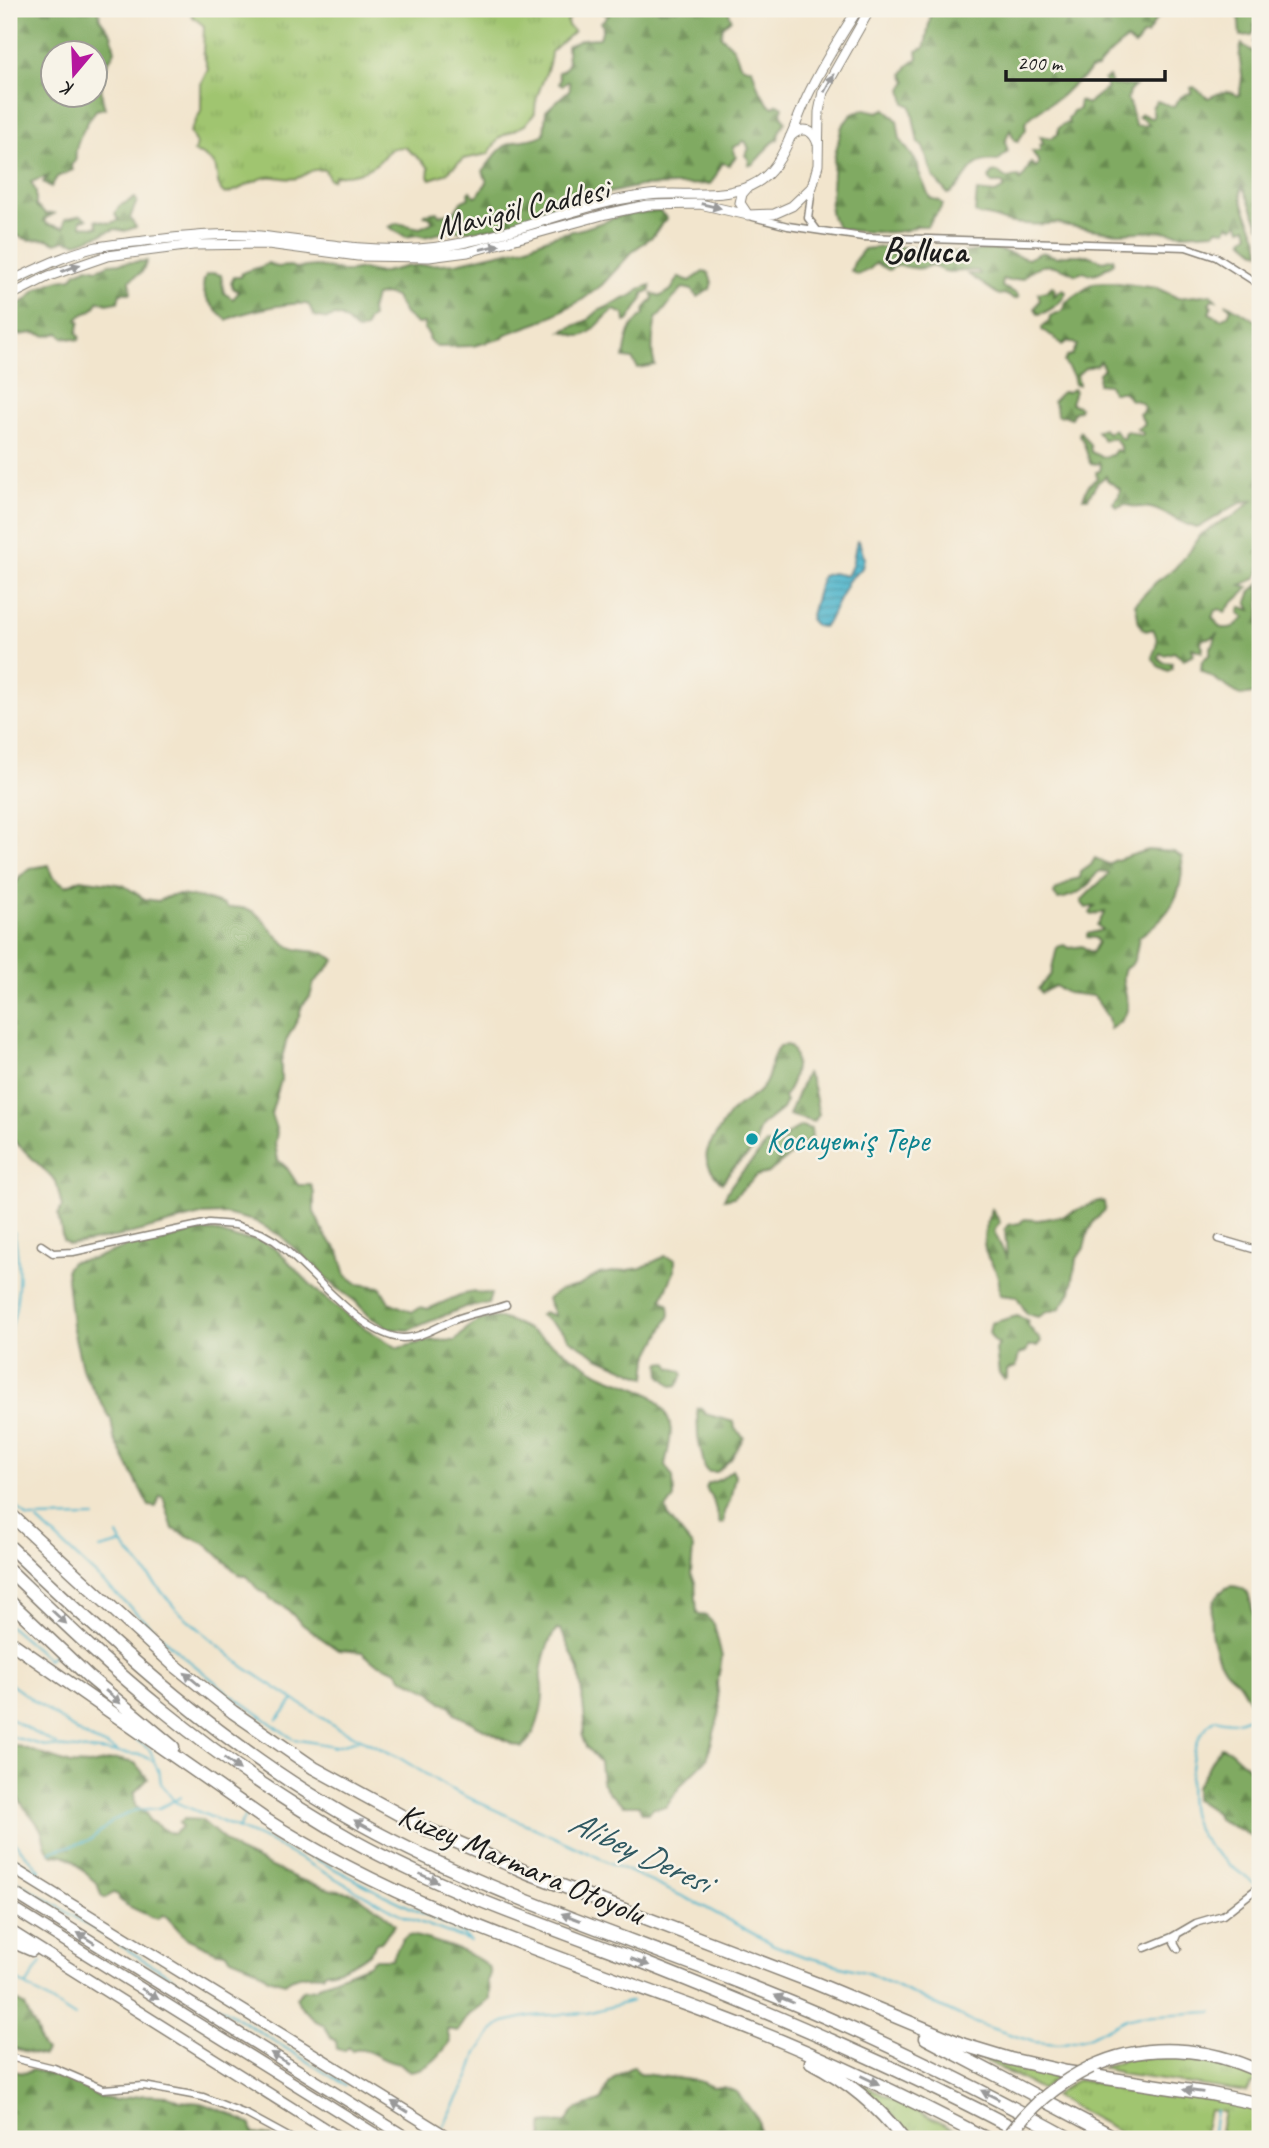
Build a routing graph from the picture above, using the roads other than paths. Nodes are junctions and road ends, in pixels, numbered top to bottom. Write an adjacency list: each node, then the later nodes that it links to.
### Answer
1 (858, 9): 3 (main road)
2 (870, 9): 4 (main road, one-way to 2)
3 (788, 139): 4 (main road); 5 (main road)
4 (820, 149): 6 (main road)
5 (749, 186): 7 (main road); 9 (main road, Mavigöl Caddesi)
6 (812, 187): 7 (main road, Mavigöl Caddesi); 8 (street)
7 (748, 215): 8 (street); 11 (main road, Mavigöl Caddesi, one-way to 7)
8 (819, 231): 10 (street)
9 (9, 282)
10 (1260, 285)
11 (9, 296)
12 (1219, 1239): 14 (street)
13 (41, 1245): 15 (street)
14 (1260, 1251)
15 (506, 1305)
16 (9, 1513): 31 (highway, one-way to 16)
17 (9, 1546): 46 (highway, Kuzey Marmara Otoyolu, one-way to 17)
18 (9, 1570): 45 (highway, Kuzey Marmara Otoyolu, one-way to 45)
19 (9, 1601): 21 (highway, one-way to 21)
20 (9, 1641): 21 (highway)
21 (322, 1851): 33 (highway)
22 (9, 1866): 41 (highway, one-way to 22)
23 (1260, 1886): 27 (street)
24 (9, 1890): 40 (highway, one-way to 24)
25 (9, 1906): 39 (highway, one-way to 39)
26 (9, 1930): 32 (highway)
27 (1178, 1934): 29 (street); 30 (street)
28 (9, 1941): 32 (highway)
29 (1145, 1948)
30 (1178, 1949)
31 (776, 1969): 36 (highway, one-way to 31); 47 (highway)
32 (96, 1986): 38 (highway)
33 (647, 1992): 42 (highway); 43 (highway, one-way to 43)
34 (9, 2057): 37 (street)
35 (1260, 2072): 44 (highway, bridge)
36 (1260, 2104)
37 (292, 2139)
38 (341, 2139)
39 (383, 2139)
40 (409, 2139)
41 (451, 2139)
42 (903, 2139)
43 (987, 2139)
44 (1007, 2139)
45 (1034, 2139)
46 (1071, 2139)
47 (1118, 2139)

